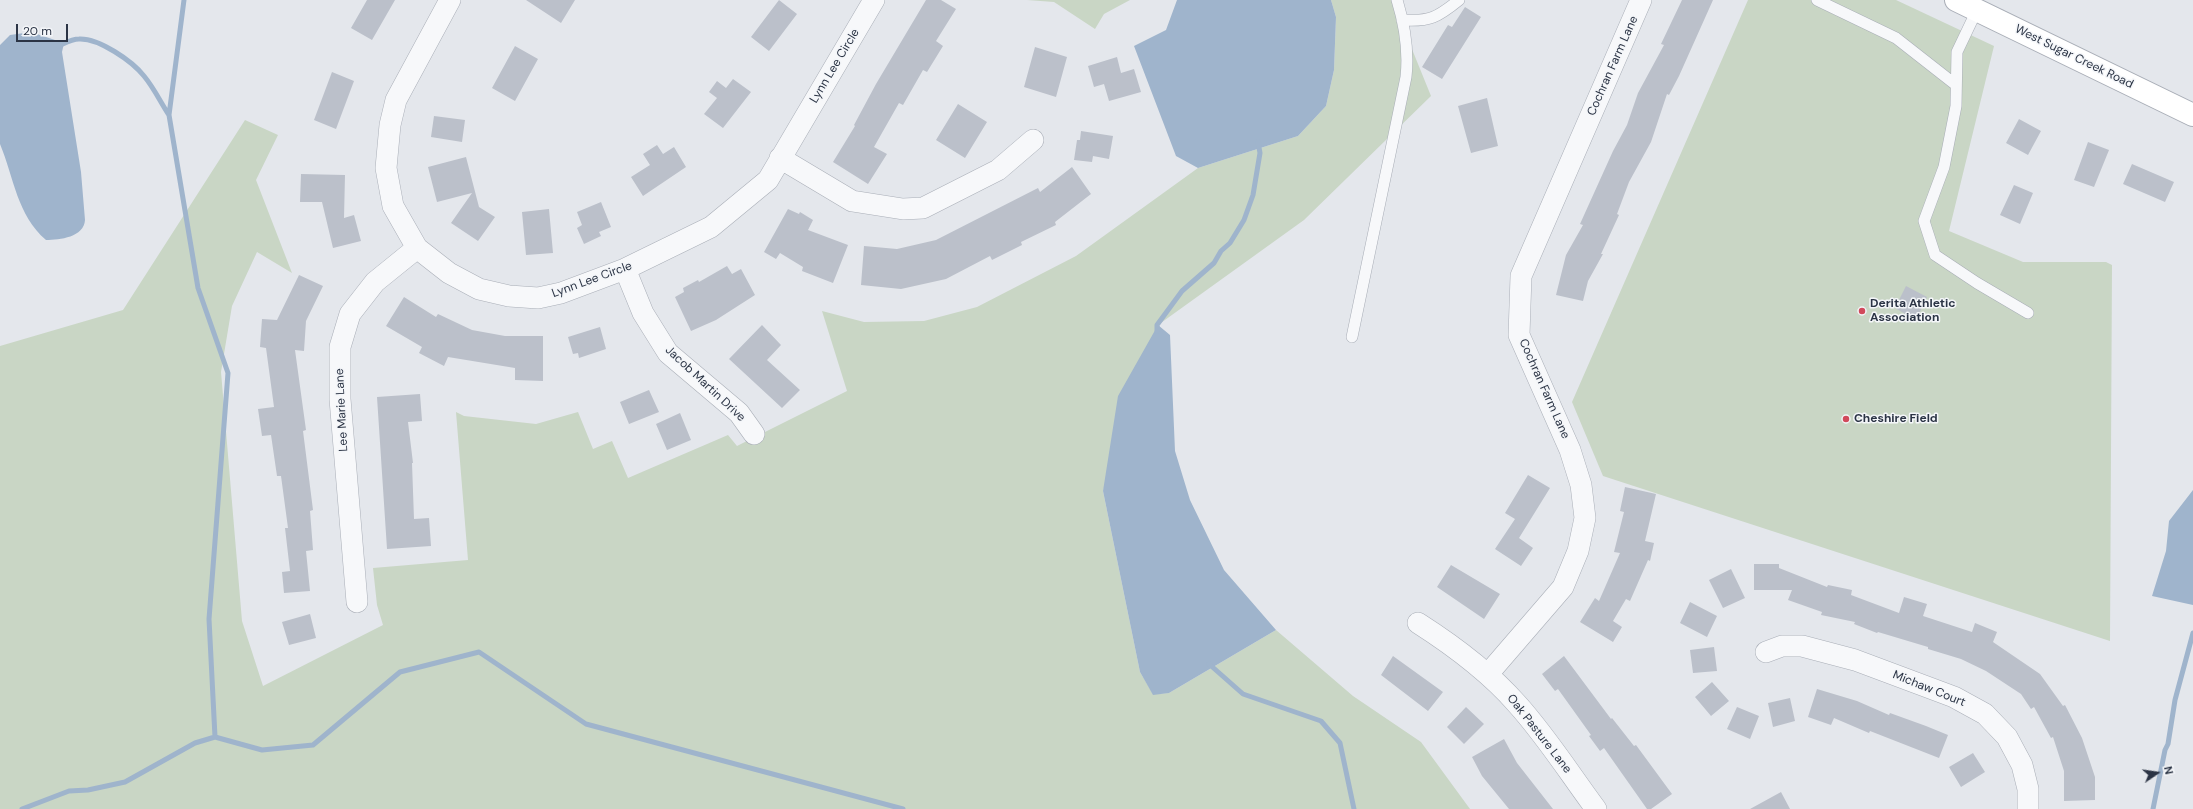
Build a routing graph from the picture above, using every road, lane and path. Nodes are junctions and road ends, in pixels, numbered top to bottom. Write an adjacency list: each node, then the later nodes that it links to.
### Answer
1 (450, 0): 14 (street, Lynn Lee Circle)
2 (874, 0): 13 (street, Lynn Lee Circle)
3 (1397, 0): 9 (lane)
4 (1459, 0): 9 (lane)
5 (1641, 0): 22 (street, Cochran Farm Lane)
6 (1817, 0): 10 (lane)
7 (1956, 0): 8 (main road, West Sugar Creek Road)
8 (1978, 10): 10 (lane); 11 (main road, West Sugar Creek Road)
9 (1402, 20): 17 (lane)
10 (1956, 84): 16 (lane)
11 (2193, 115)
12 (1033, 140): 13 (street)
13 (780, 158): 15 (street, Lynn Lee Circle)
14 (417, 248): 15 (street, Lynn Lee Circle); 19 (street, Lee Marie Lane)
15 (625, 269): 18 (street, Jacob Martin Drive)
16 (2028, 313)
17 (1352, 337)
18 (754, 434)
19 (357, 602)
20 (1418, 623): 22 (street, Oak Pasture Lane)
21 (1766, 652): 24 (street, Michaw Court)
22 (1488, 674): 23 (street, Oak Pasture Lane)
23 (1596, 809)
24 (2028, 809)

